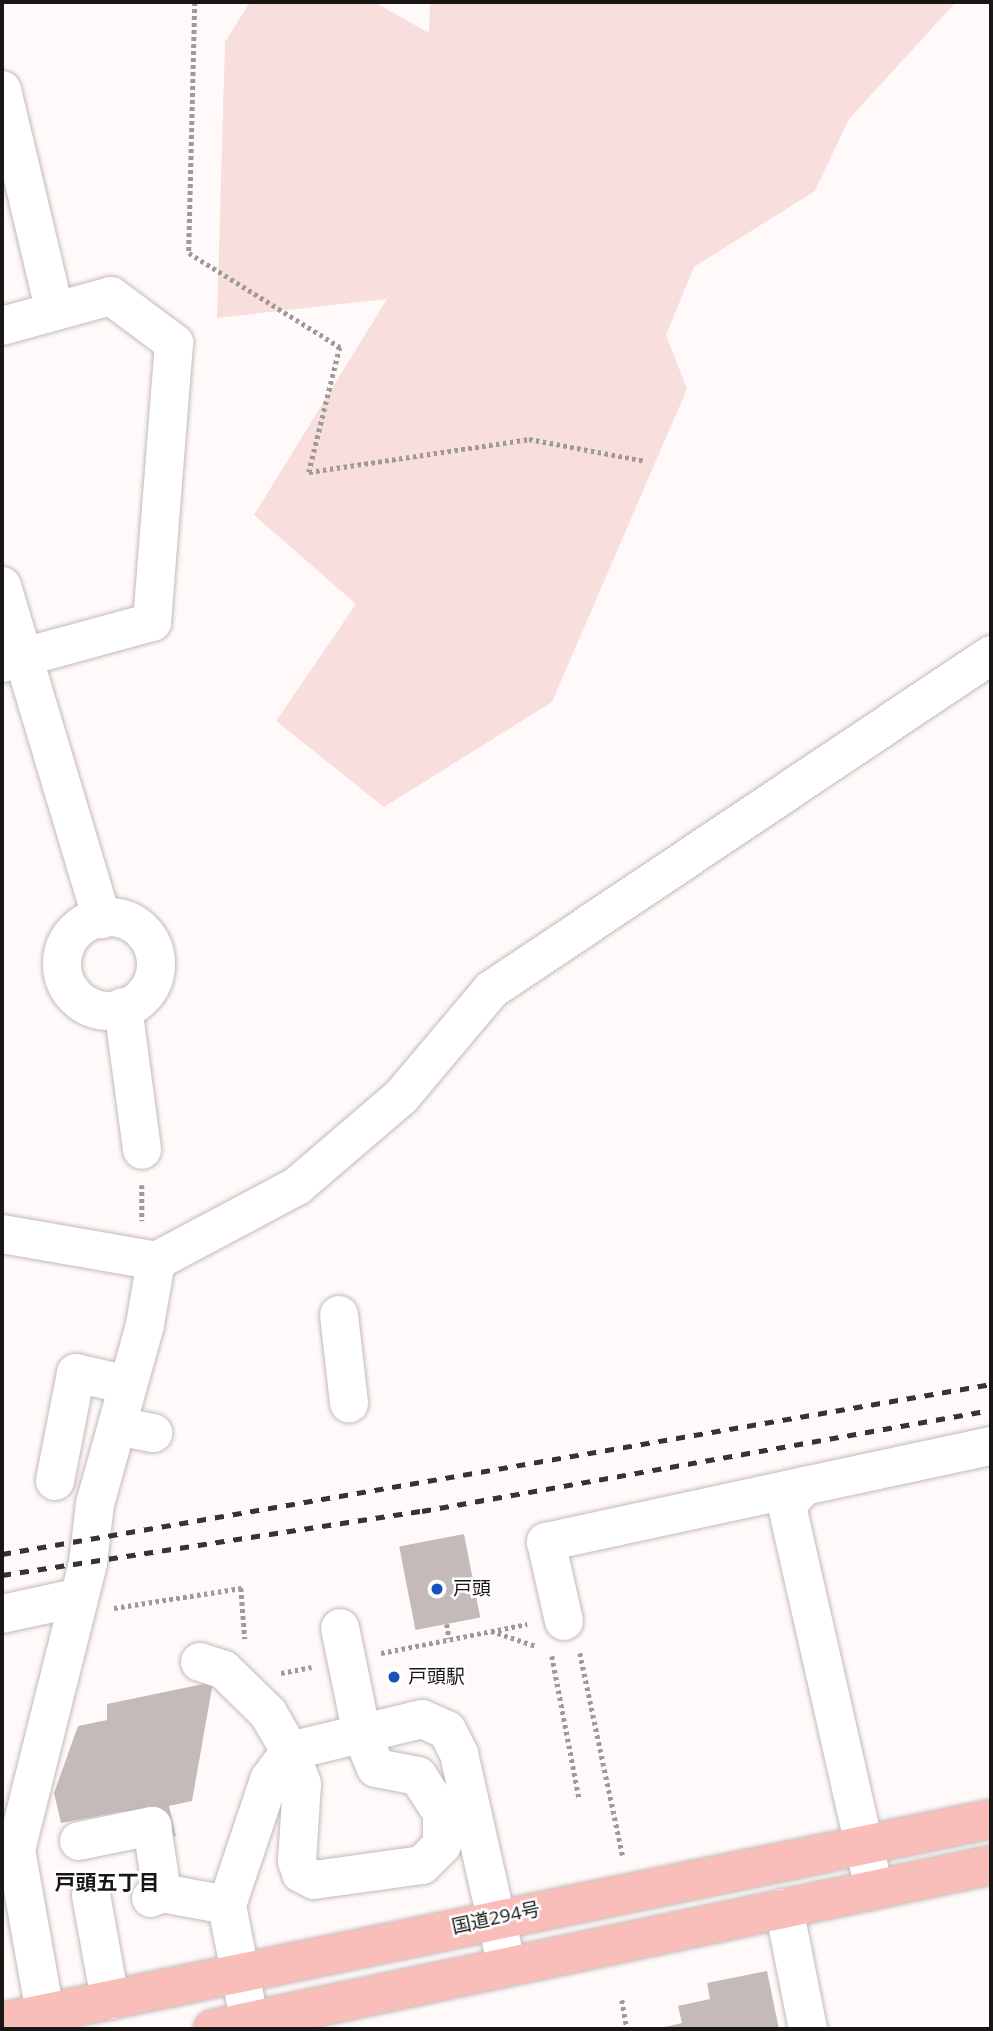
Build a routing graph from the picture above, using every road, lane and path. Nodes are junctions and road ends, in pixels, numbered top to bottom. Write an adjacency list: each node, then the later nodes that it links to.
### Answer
1 (195, 2): 5 (path)
2 (2, 90): 3 (street)
3 (54, 309): 4 (street); 8 (street)
4 (2, 326)
5 (645, 461)
6 (2, 586): 8 (street)
7 (991, 655): 13 (street)
8 (11, 658): 9 (street)
9 (102, 919): 10 (street); 10 (street)
10 (123, 1007): 11 (street)
11 (142, 1150): 13 (path)
12 (18, 1246): 13 (street)
13 (147, 1259): 15 (street)
14 (339, 1315): 16 (street)
15 (128, 1385): 17 (street); 17 (street)
16 (349, 1403)
17 (126, 1440): 20 (street)
18 (991, 1446): 19 (street)
19 (804, 1486): 25 (street); 32 (street)
20 (76, 1598): 21 (street); 44 (street)
21 (2, 1614)
22 (447, 1624): 26 (path)
23 (340, 1628): 28 (street)
24 (489, 1631): 25 (path)
25 (551, 1634): 33 (path)
26 (449, 1639)
27 (201, 1662): 29 (street)
28 (362, 1735): 29 (street); 29 (street); 39 (street)
29 (290, 1751): 37 (street)
30 (991, 1819): 32 (highway, 国道294号)
31 (79, 1841): 36 (street)
32 (866, 1844): 35 (street); 39 (highway, 国道294号)
33 (624, 1859)
34 (991, 1865): 35 (highway)
35 (874, 1889): 38 (highway)
36 (117, 1903): 37 (street); 42 (street)
37 (227, 1905): 41 (street)
38 (784, 1908): 40 (highway); 48 (street)
39 (496, 1918): 40 (street); 41 (highway, 国道294号)
40 (507, 1967): 46 (highway)
41 (238, 1972): 42 (highway, 国道294号); 46 (street)
42 (110, 2000): 44 (highway, 国道294号)
43 (622, 2000): 47 (path)
44 (45, 2013): 45 (highway, 国道294号)
45 (2, 2022)
46 (238, 2027)
47 (628, 2029)
48 (808, 2029)

